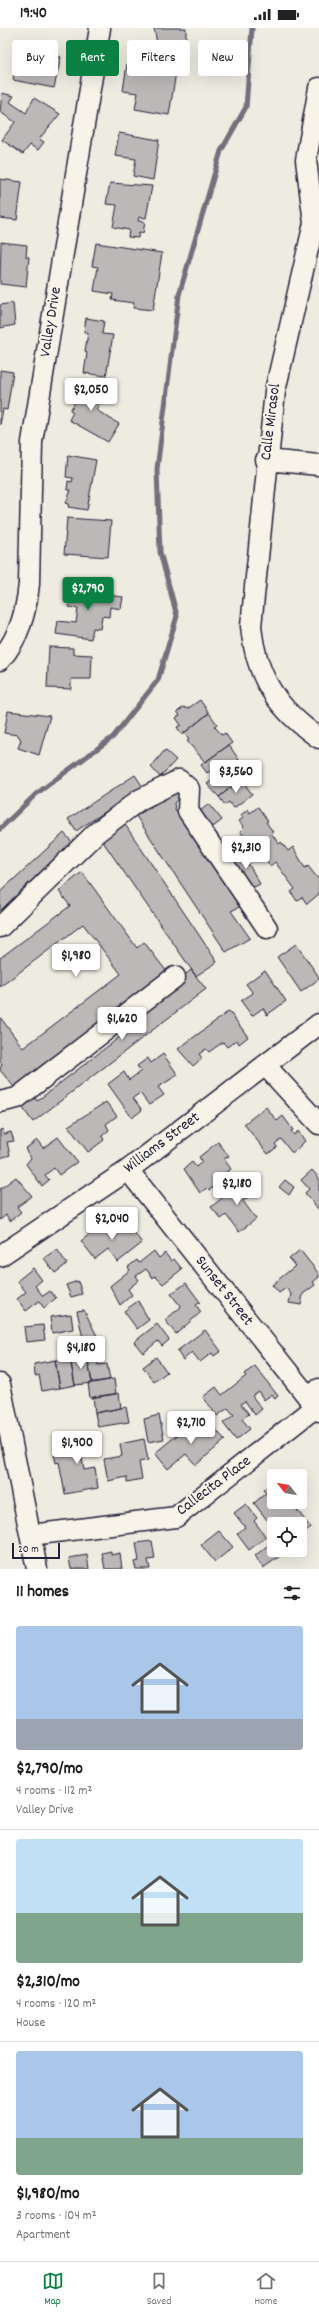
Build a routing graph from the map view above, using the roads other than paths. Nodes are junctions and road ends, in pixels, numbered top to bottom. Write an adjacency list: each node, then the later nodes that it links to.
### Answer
1 (100, 28): 5 (street, Valley Drive)
2 (319, 88): 3 (street, Calle Mirasol)
3 (266, 460): 4 (street); 6 (street, Calle Mirasol)
4 (319, 465)
5 (0, 660)
6 (319, 738)
7 (0, 927): 8 (street)
8 (267, 928)
9 (175, 977): 12 (street)
10 (319, 1024): 11 (street, Williams Street)
11 (265, 1064): 13 (street); 14 (street, Williams Street)
12 (0, 1102)
13 (319, 1124)
14 (128, 1170): 15 (street, Williams Street); 17 (street, Sunset Street)
15 (0, 1256)
16 (0, 1384): 18 (street)
17 (318, 1402): 18 (street, Callecita Place)
18 (31, 1535): 19 (street)
19 (37, 1569)

